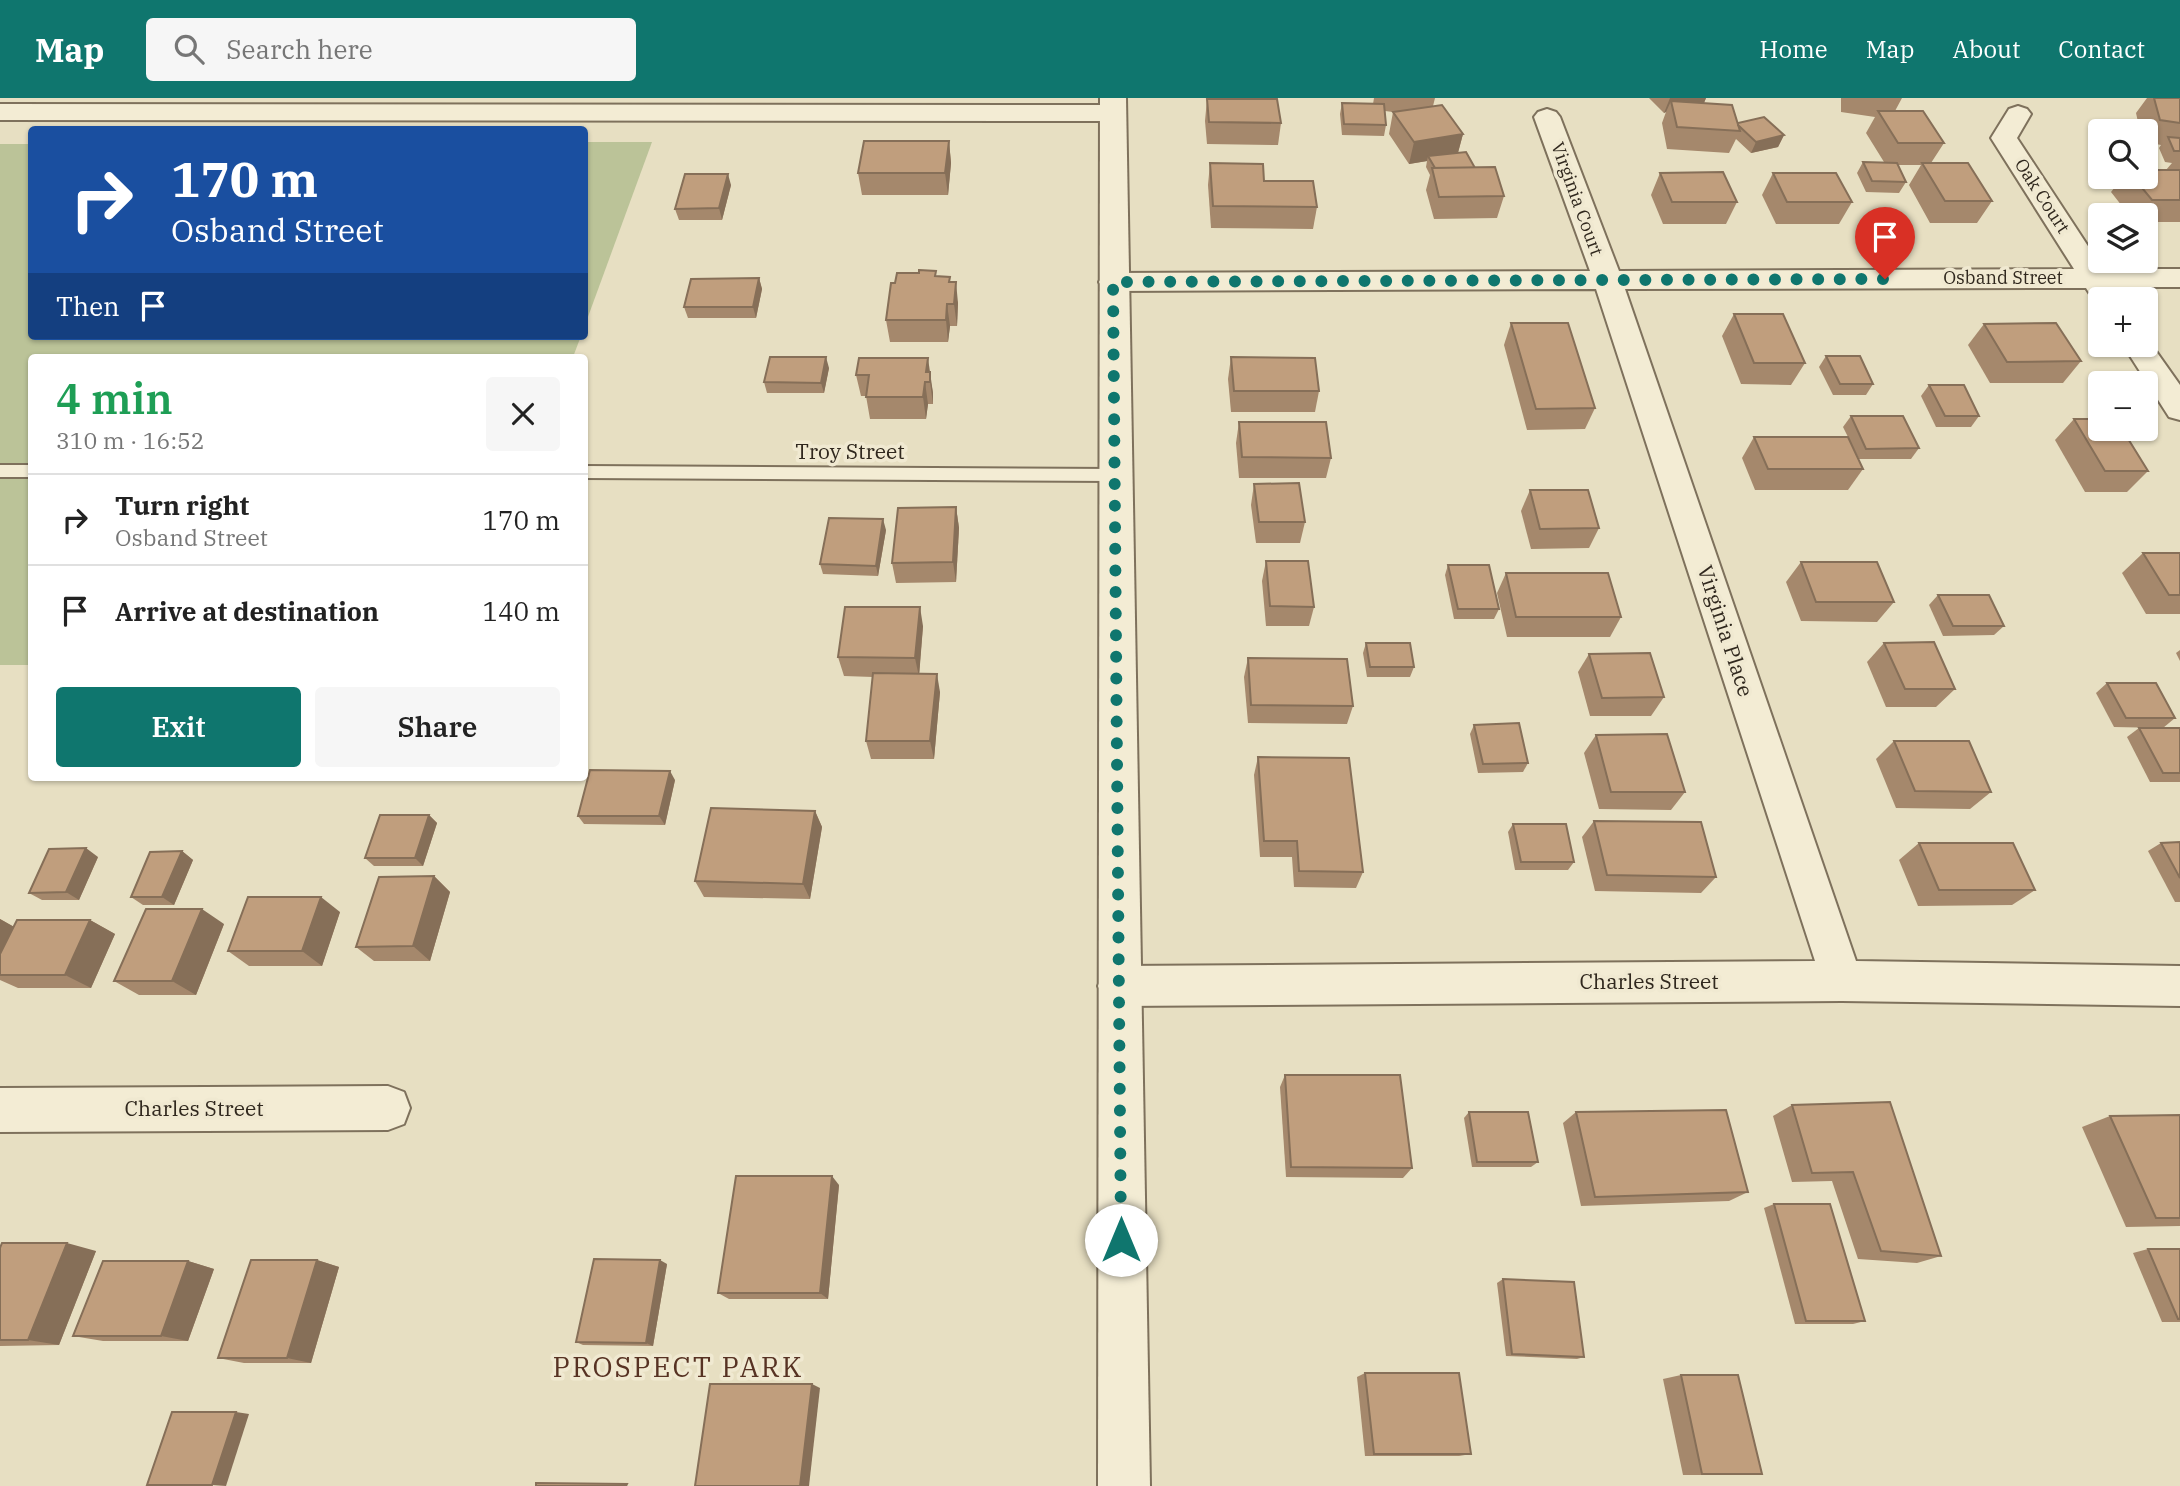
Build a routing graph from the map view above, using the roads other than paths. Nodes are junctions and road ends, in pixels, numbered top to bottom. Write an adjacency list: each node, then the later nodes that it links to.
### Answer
1 (1113, 106): 2 (street); 7 (street)
2 (0, 113)
3 (2018, 114): 8 (street, Oak Court)
4 (1547, 117): 6 (street, Virginia Court)
5 (2180, 278): 9 (street, Osband Street)
6 (1608, 281): 7 (street, Osband Street); 10 (street, Osband Street); 17 (street, Virginia Place)
7 (1113, 282): 16 (street)
8 (2100, 287)
9 (2115, 287)
10 (2088, 289)
11 (2146, 357): 12 (street)
12 (2180, 409)
13 (0, 471): 14 (lane)
14 (28, 471)
15 (588, 472): 16 (lane, Troy Street)
16 (1115, 475): 18 (street)
17 (1842, 981): 18 (street, Charles Street); 19 (street, Charles Street)
18 (1119, 986): 22 (street)
19 (2180, 986)
20 (388, 1108): 21 (street, Charles Street)
21 (0, 1110)
22 (1124, 1486)

